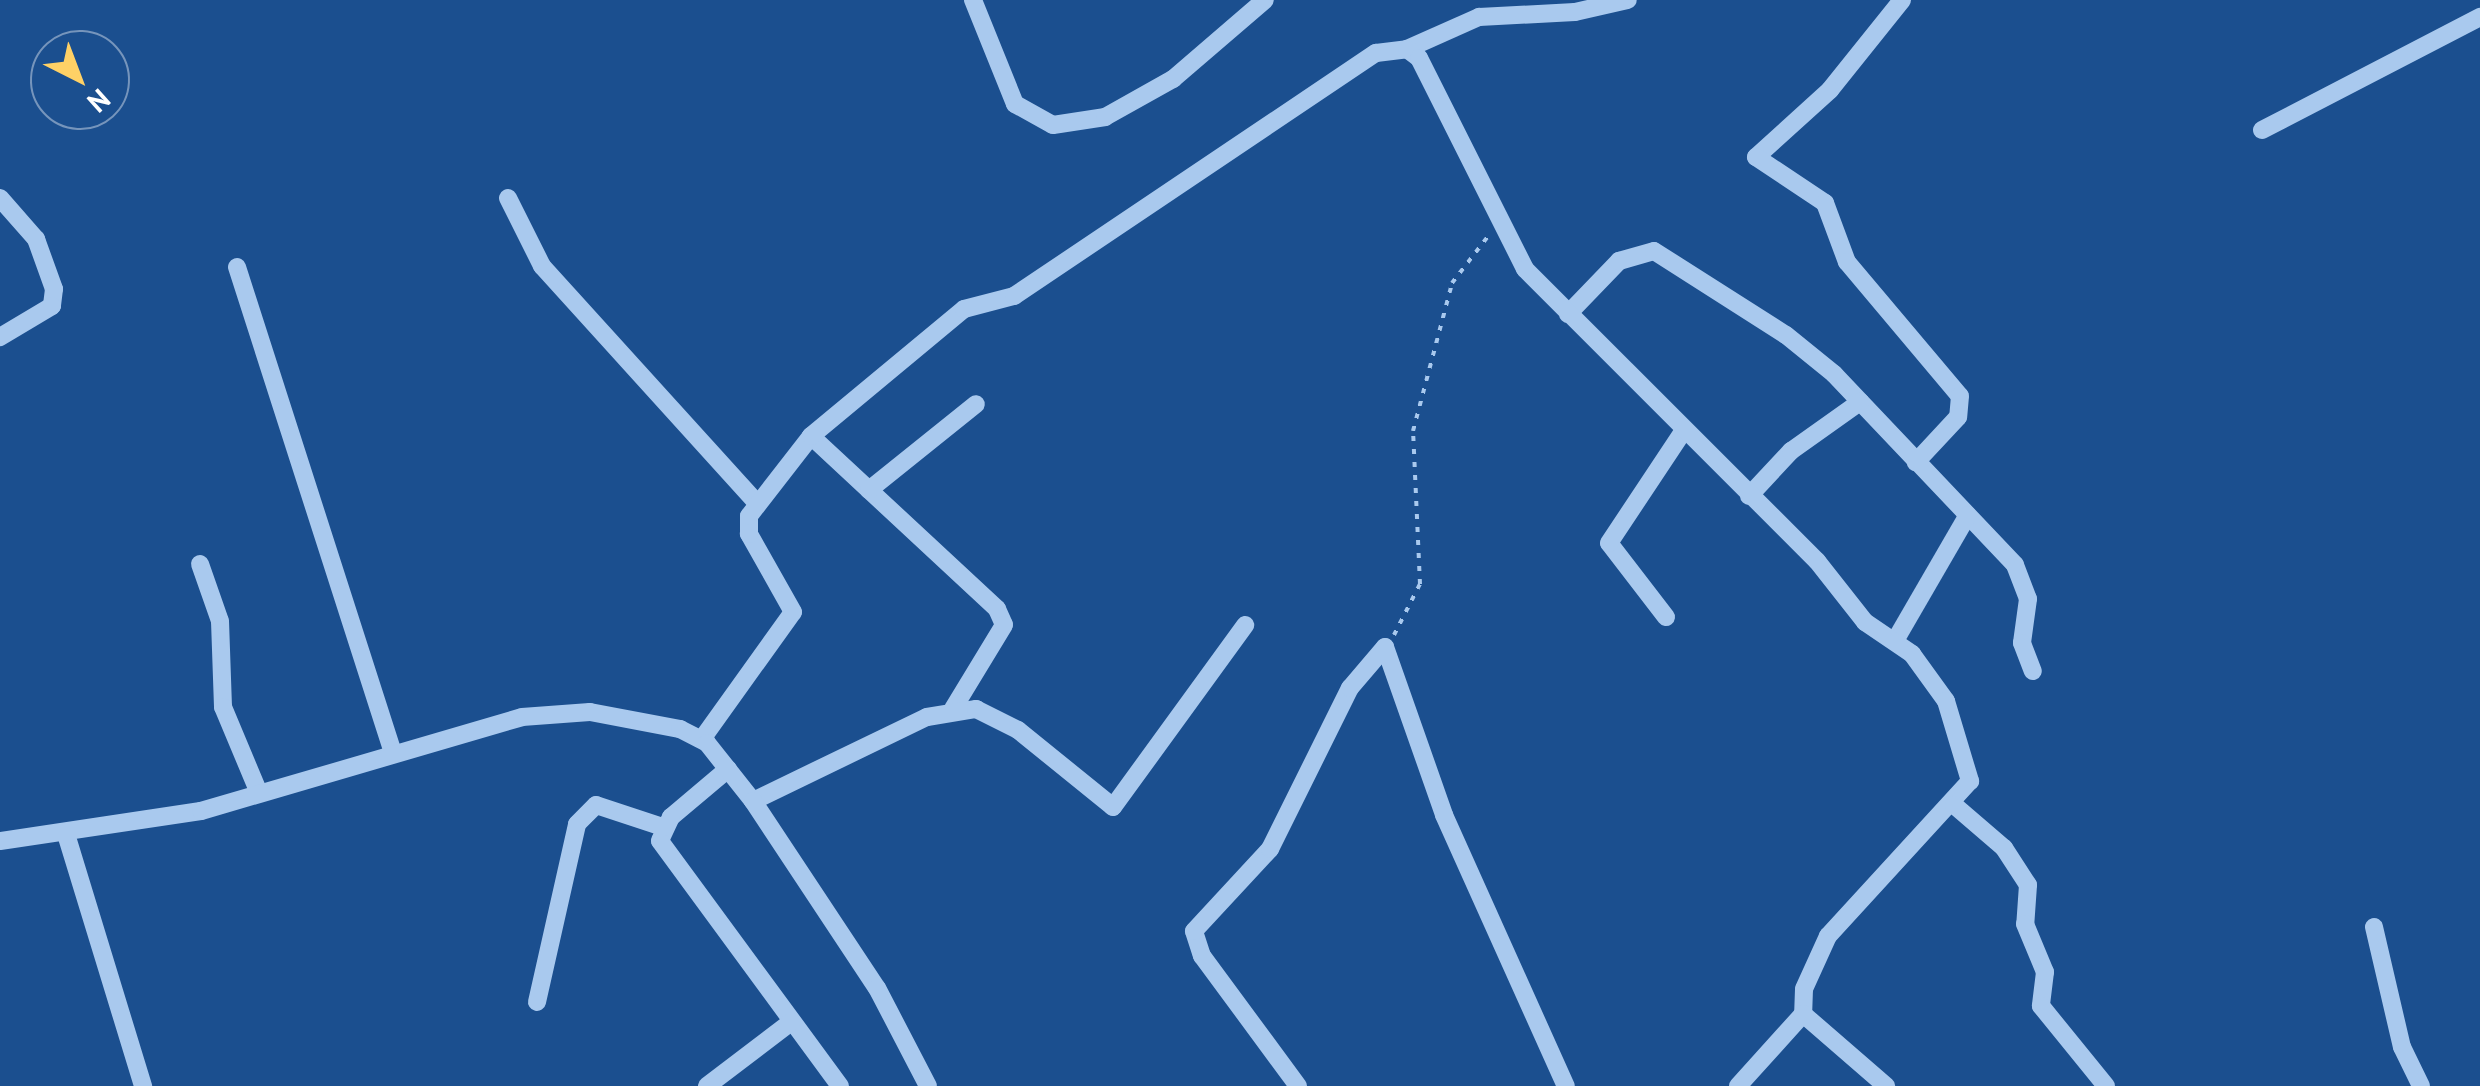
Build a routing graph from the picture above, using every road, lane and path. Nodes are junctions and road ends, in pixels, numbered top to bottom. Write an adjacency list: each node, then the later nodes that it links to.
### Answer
1 (973, 0): 2 (street)
2 (1265, 0)
3 (1628, 0): 6 (street)
4 (1902, 0): 18 (street)
5 (2480, 16): 7 (street)
6 (1407, 49): 10 (street); 17 (street)
7 (2262, 130)
8 (0, 198): 13 (street)
9 (508, 198): 21 (street)
10 (1498, 224): 12 (street); 27 (path)
11 (237, 268): 31 (street)
12 (1568, 314): 14 (street); 16 (street)
13 (0, 338)
14 (1860, 402): 18 (street); 20 (street)
15 (976, 404): 19 (street)
16 (1684, 430): 20 (street); 24 (street)
17 (811, 436): 19 (street); 21 (street)
18 (1916, 462): 22 (street)
19 (870, 490): 29 (street)
20 (1749, 496): 26 (street)
21 (755, 502): 30 (street)
22 (1968, 515): 26 (street); 28 (street)
23 (200, 564): 33 (street)
24 (1666, 617)
25 (1244, 624): 29 (street)
26 (1896, 640): 35 (street)
27 (1385, 647): 47 (street); 48 (street)
28 (2033, 671)
29 (953, 710): 34 (street)
30 (702, 739): 31 (street); 32 (street)
31 (393, 754): 33 (street)
32 (728, 770): 34 (street); 36 (street)
33 (259, 793): 37 (street)
34 (753, 801): 46 (street)
35 (1954, 805): 41 (street); 51 (street)
36 (662, 827): 40 (street); 42 (street)
37 (66, 834): 38 (street); 43 (street)
38 (0, 841)
39 (2374, 927): 52 (street)
40 (537, 1002)
41 (1803, 1014): 49 (street); 50 (street)
42 (791, 1022): 44 (street); 45 (street)
43 (143, 1086)
44 (707, 1086)
45 (840, 1086)
46 (928, 1086)
47 (1298, 1086)
48 (1566, 1086)
49 (1738, 1086)
50 (1886, 1086)
51 (2106, 1086)
52 (2421, 1086)

